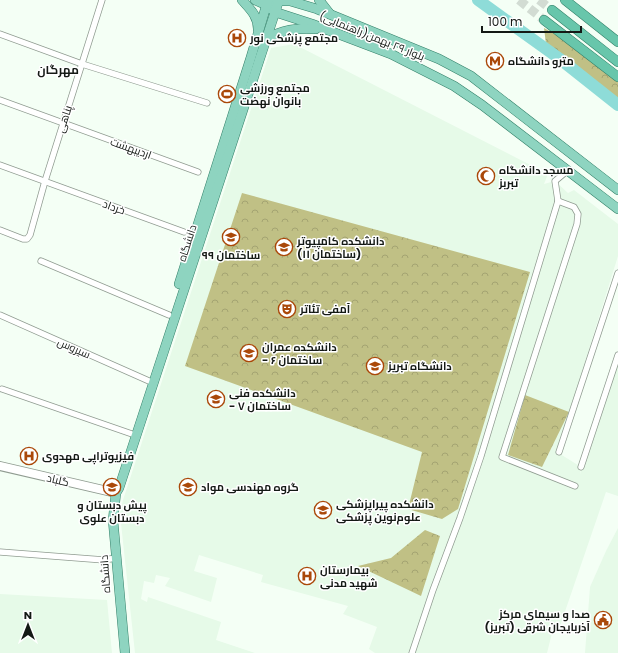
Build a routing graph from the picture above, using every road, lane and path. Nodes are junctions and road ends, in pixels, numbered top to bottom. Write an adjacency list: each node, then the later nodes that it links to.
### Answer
1 (102, 0): 18 (street, پناهی)
2 (242, 0): 13 (main road)
3 (255, 0): 6 (main road)
4 (279, 0): 6 (main road, بلوار ٢٩ بهمن(راهنمایی)); 7 (main road, بلوار ٢٩ بهمن(راهنمایی)); 9 (main road, دانشگاه)
5 (565, 0): 16 (highway)
6 (267, 2): 9 (main road, بلوار ٢٩ بهمن(راهنمایی)); 13 (main road, دانشگاه)
7 (318, 4): 11 (main road); 27 (main road, بلوار ٢٩ بهمن(راهنمایی))
8 (552, 10): 17 (highway)
9 (275, 12): 11 (main road, بلوار ٢٩ بهمن(راهنمایی)); 15 (main road, دانشگاه)
10 (544, 20): 19 (highway)
11 (312, 24): 12 (main road, بلوار ٢٩ بهمن(راهنمایی))
12 (322, 29): 15 (main road); 24 (main road, بلوار ٢٩ بهمن(راهنمایی))
13 (258, 32): 35 (main road, دانشگاه)
14 (0, 34): 18 (street)
15 (266, 40): 44 (main road, دانشگاه)
16 (618, 42)
17 (618, 62)
18 (82, 64): 21 (street); 22 (street, پناهی)
19 (618, 77)
20 (0, 100): 22 (street, اردیبهشت)
21 (207, 103)
22 (63, 123): 25 (street, اردیبهشت); 26 (street, پناهی)
23 (0, 165): 26 (street, خرداد)
24 (567, 171): 28 (street); 29 (main road, بلوار ٢٩ بهمن(راهنمایی))
25 (198, 172)
26 (45, 181): 30 (street, پناهی); 31 (street, خرداد)
27 (618, 190)
28 (558, 201): 43 (street); 48 (street)
29 (618, 209)
30 (0, 230)
31 (184, 232)
32 (41, 261): 35 (street)
33 (618, 273): 40 (street)
34 (0, 315): 37 (street, سیروس)
35 (169, 315): 37 (main road, دانشگاه)
36 (618, 354): 42 (street)
37 (148, 381): 39 (main road, دانشگاه)
38 (2, 389): 39 (street)
39 (132, 434): 44 (main road, دانشگاه)
40 (559, 452)
41 (0, 466): 44 (main road, گلباد)
42 (581, 467)
43 (574, 486)
44 (116, 494): 46 (main road, دانشگاه)
45 (0, 552): 46 (street)
46 (116, 558): 47 (main road, دانشگاه)
47 (125, 653)
48 (412, 653)

